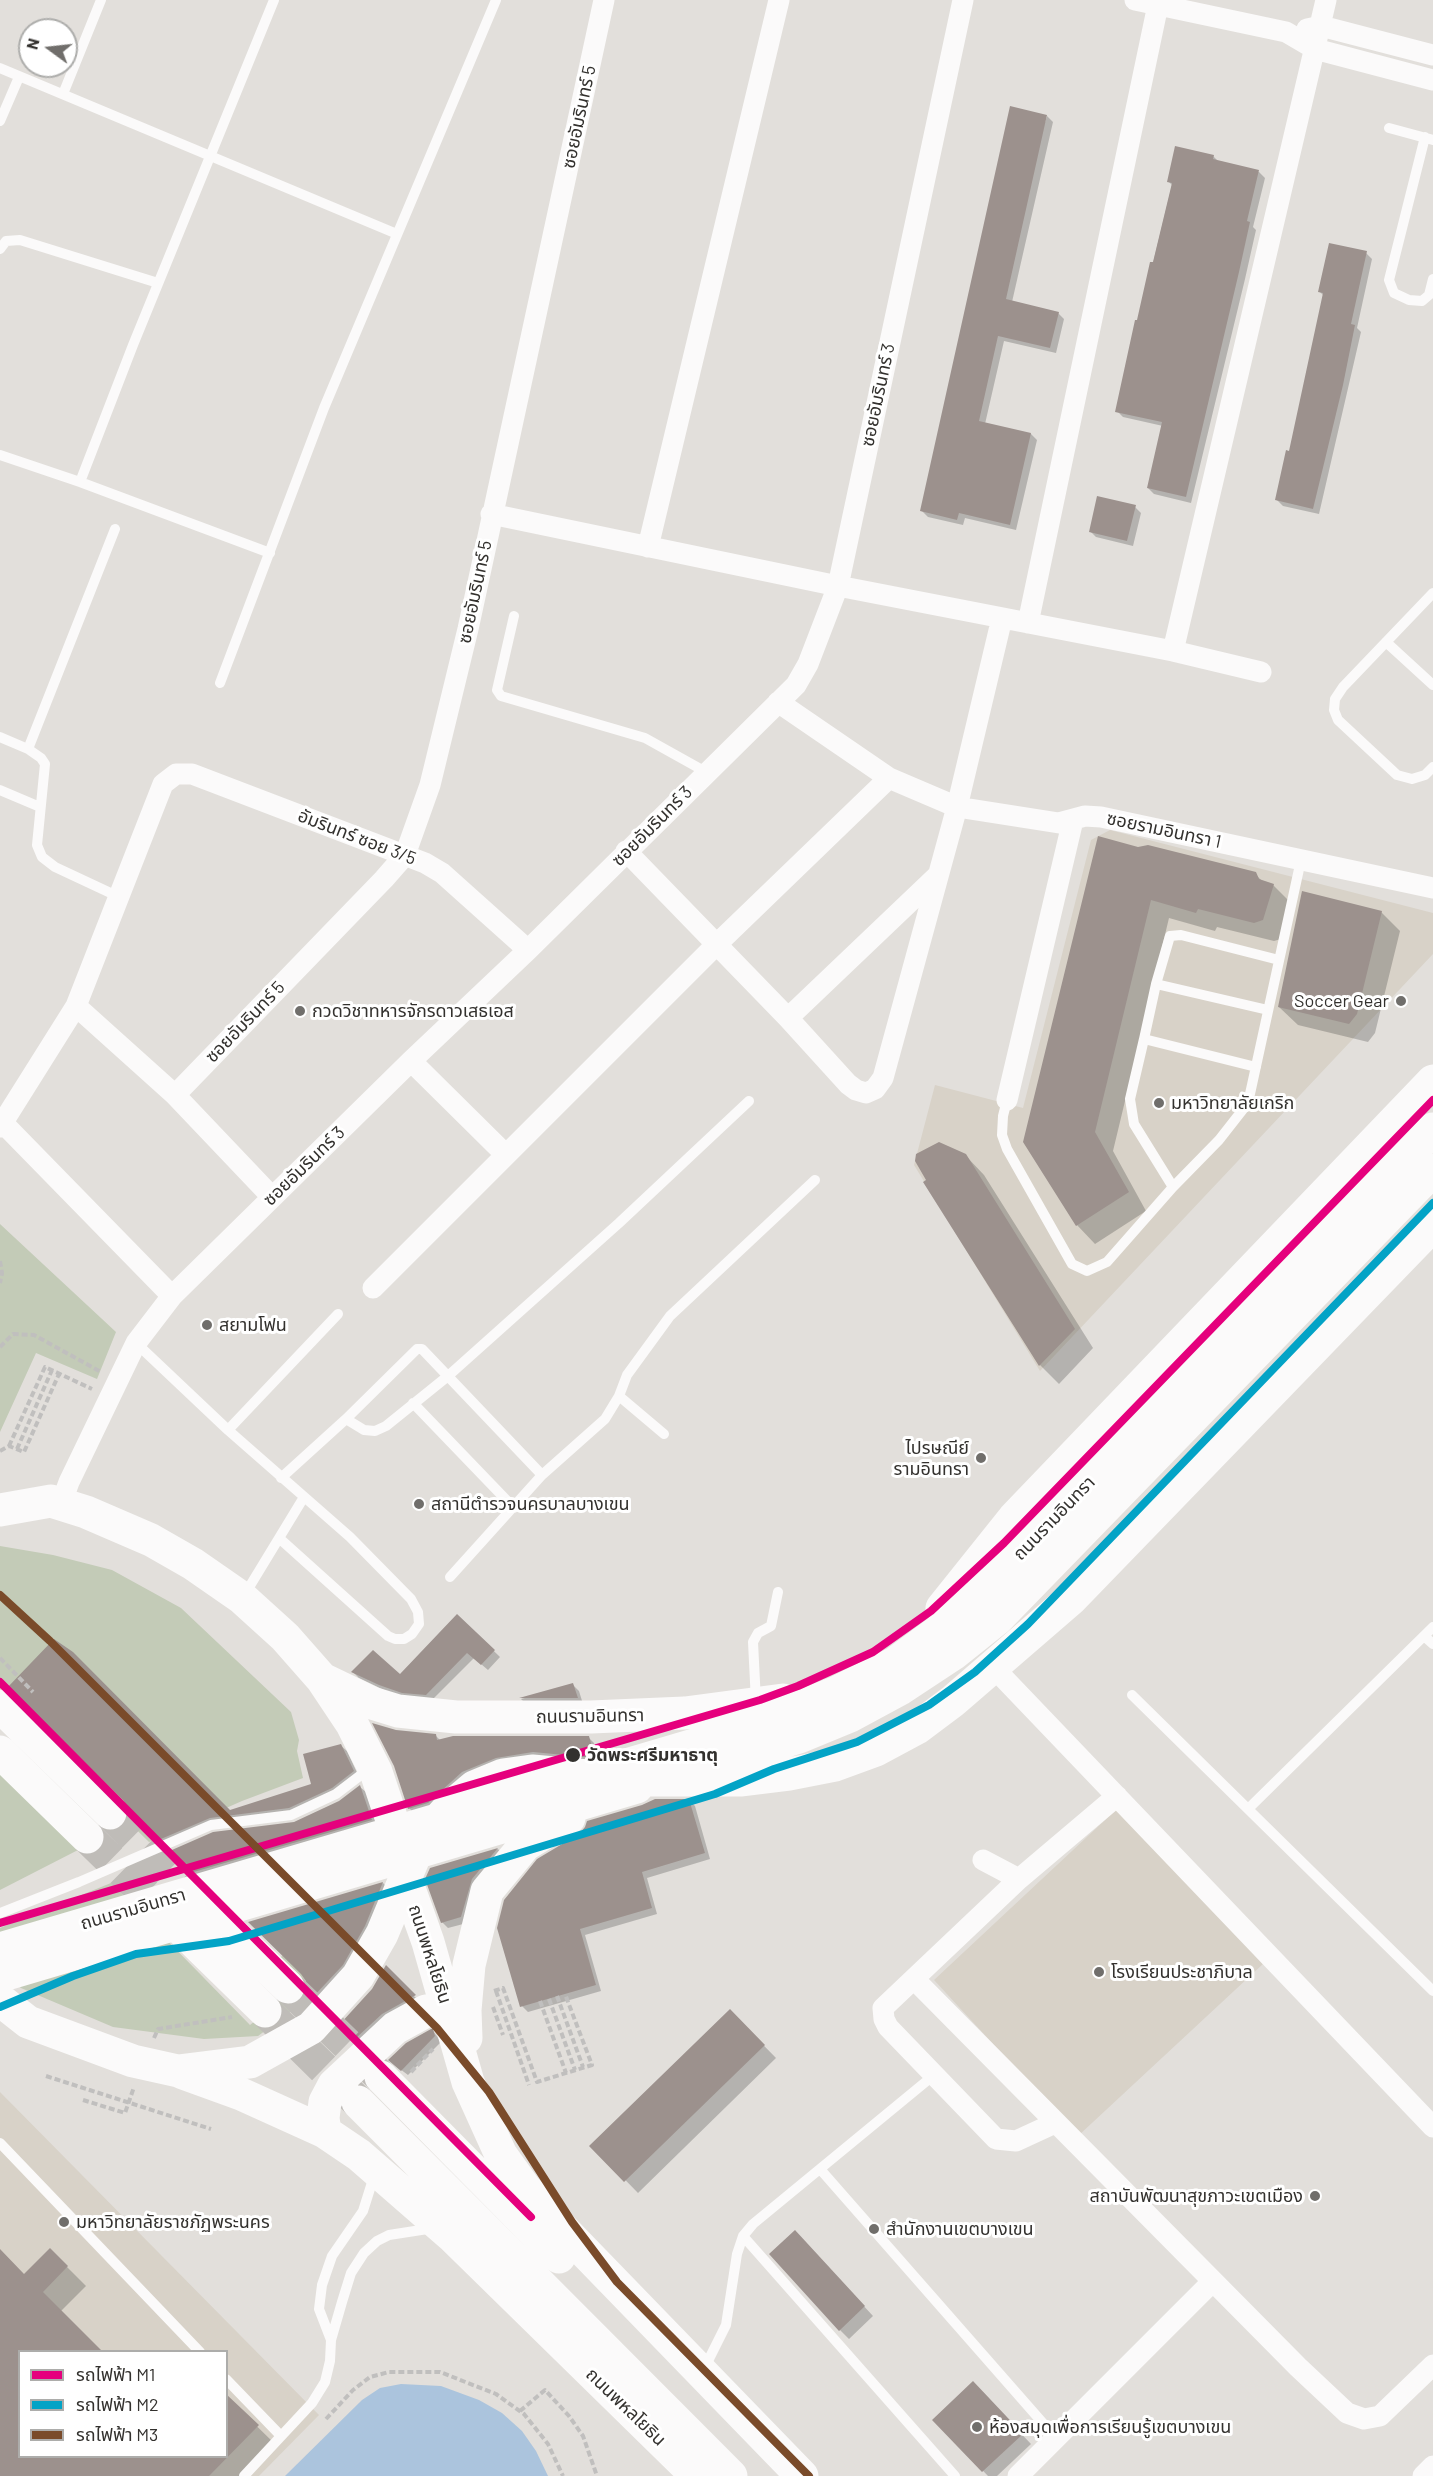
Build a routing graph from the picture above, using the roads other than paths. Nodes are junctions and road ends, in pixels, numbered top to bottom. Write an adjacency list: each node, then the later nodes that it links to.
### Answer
1 (101, 0): 19 (lane)
2 (274, 0): 23 (lane)
3 (496, 0): 24 (lane)
4 (604, 0): 30 (street, ซอยอัมรินทร์ 5)
5 (779, 0): 32 (street)
6 (963, 0): 34 (street, ซอยอัมรินทร์ 3)
7 (1135, 0): 9 (street)
8 (1326, 0): 10 (street)
9 (1159, 2): 11 (street); 38 (street)
10 (1321, 27): 11 (street); 12 (street); 13 (street)
11 (1286, 32): 12 (street)
12 (1315, 49): 18 (street); 40 (street)
13 (1433, 55)
14 (0, 68): 15 (lane)
15 (18, 77)
16 (19, 78): 20 (lane)
17 (22, 78): 19 (lane)
18 (1433, 80)
19 (63, 94): 23 (lane)
20 (0, 121)
21 (1389, 128): 22 (lane)
22 (1429, 139): 26 (lane)
23 (210, 157): 24 (lane); 27 (lane)
24 (397, 234): 33 (lane)
25 (0, 249): 27 (lane)
26 (1433, 279)
27 (158, 283): 29 (lane)
28 (0, 455): 29 (lane)
29 (80, 482): 33 (lane)
30 (491, 514): 32 (street); 55 (street, ซอยอัมรินทร์ 5)
31 (115, 529): 46 (lane)
32 (648, 547): 34 (street)
33 (270, 553): 42 (lane)
34 (838, 586): 37 (street); 44 (street, ซอยอัมรินทร์ 3)
35 (1433, 593): 39 (lane)
36 (514, 616): 48 (lane)
37 (1002, 618): 38 (street); 52 (street)
38 (1028, 622): 40 (street)
39 (1386, 642): 43 (lane); 47 (lane)
40 (1173, 651): 41 (street)
41 (1261, 672)
42 (220, 682)
43 (1433, 685)
44 (778, 702): 48 (street, ซอยอัมรินทร์ 3); 49 (street, ซอยรามอินทรา 1)
45 (0, 737): 46 (lane)
46 (28, 749): 51 (lane)
47 (1433, 767)
48 (706, 772): 54 (street, ซอยอัมรินทร์ 3)
49 (889, 778): 52 (street, ซอยรามอินทรา 1); 60 (street)
50 (0, 790): 51 (lane)
51 (40, 807): 59 (lane)
52 (957, 807): 53 (street, ซอยรามอินทรา 1); 57 (street)
53 (1073, 820): 56 (street, ซอยรามอินทรา 1); 72 (street)
54 (626, 851): 60 (street); 61 (street, ซอยอัมรินทร์ 3)
55 (405, 855): 59 (street, อัมรินทร์ ซอย 3/5); 61 (street, อัมรินทร์ ซอย 3/5); 71 (street, ซอยอัมรินทร์ 5)
56 (1300, 860): 58 (street, ซอยรามอินทรา 1); 62 (lane)
57 (938, 876): 66 (street); 66 (street)
58 (1433, 888)
59 (117, 896): 64 (street)
60 (717, 944): 66 (street); 76 (street)
61 (528, 950): 68 (street, ซอยอัมรินทร์ 3)
62 (1279, 960): 63 (lane); 65 (lane)
63 (1156, 984): 65 (lane); 67 (lane)
64 (76, 1006): 71 (street); 74 (street)
65 (1268, 1010): 69 (lane)
66 (788, 1018)
67 (1144, 1039): 69 (lane); 79 (lane)
68 (411, 1061): 76 (street); 80 (street, ซอยอัมรินทร์ 3)
69 (1256, 1067): 79 (lane)
70 (1433, 1081): 110 (main road, ถนนรามอินทรา)
71 (175, 1095): 80 (street)
72 (1007, 1100): 79 (lane)
73 (749, 1101): 86 (lane)
74 (1, 1125): 83 (street)
75 (1433, 1129): 90 (main road, ถนนรามอินทรา)
76 (505, 1154): 82 (street)
77 (1433, 1170): 90 (main road, ถนนรามอินทรา)
78 (815, 1180): 87 (lane)
79 (1173, 1187)
80 (272, 1197): 83 (street, ซอยอัมรินทร์ 3)
81 (1433, 1225): 107 (main road)
82 (373, 1288)
83 (172, 1296): 85 (street, ซอยอัมรินทร์ 3)
84 (338, 1314): 91 (lane)
85 (136, 1343): 91 (lane); 97 (street, ซอยอัมรินทร์ 3)
86 (448, 1376): 88 (lane); 89 (lane); 93 (lane)
87 (619, 1396): 92 (lane); 93 (lane)
88 (413, 1403): 89 (lane); 98 (lane)
89 (346, 1419): 94 (lane)
90 (1168, 1420): 126 (main road, ถนนรามอินทรา); 127 (main road, ถนนรามอินทรา)
91 (228, 1430): 94 (lane)
92 (664, 1434)
93 (542, 1475): 98 (lane)
94 (281, 1478): 96 (lane)
95 (0, 1484): 97 (main road)
96 (304, 1497): 100 (lane); 100 (lane)
97 (56, 1502): 99 (main road); 103 (main road, ถนนพหลโยธิน)
98 (513, 1508): 101 (lane)
99 (0, 1510)
100 (279, 1538): 103 (lane)
101 (450, 1577)
102 (778, 1592): 110 (lane)
103 (242, 1598): 108 (main road, ถนนพหลโยธิน)
104 (1433, 1627): 105 (lane)
105 (1424, 1636): 106 (lane); 117 (lane)
106 (1433, 1644)
107 (994, 1668): 114 (main road); 116 (street)
108 (322, 1679): 110 (main road, ถนนรามอินทรา); 113 (main road, ถนนพหลโยธิน)
109 (1132, 1695): 117 (lane)
110 (749, 1705): 114 (main road)
111 (0, 1706): 118 (main road)
112 (0, 1752): 119 (main road)
113 (373, 1766): 122 (main road, ถนนพหลโยธิน); 124 (lane)
114 (753, 1778): 115 (main road)
115 (632, 1780): 122 (main road); 138 (main road)
116 (1117, 1796): 121 (street); 141 (street)
117 (1248, 1809): 130 (lane)
118 (110, 1813)
119 (87, 1838)
120 (983, 1860): 121 (street)
121 (1019, 1879): 128 (street)
122 (406, 1880): 133 (main road, ถนนพหลโยธิน); 135 (main road)
123 (205, 1907): 129 (main road)
124 (0, 1913)
125 (180, 1928): 132 (main road)
126 (0, 1948)
127 (0, 1976)
128 (914, 1979): 136 (street); 140 (street)
129 (288, 1987)
130 (1433, 1991)
131 (0, 2000): 134 (main road, ถนนพหลโยธิน)
132 (265, 2011)
133 (450, 2019): 138 (main road, ถนนพหลโยธิน); 142 (main road)
134 (14, 2020): 135 (main road, ถนนพหลโยธิน)
135 (178, 2071): 142 (main road, ถนนพหลโยธิน)
136 (934, 2075): 140 (street); 144 (lane)
137 (381, 2078): 161 (main road)
138 (468, 2082): 152 (main road, ถนนพหลโยธิน)
139 (358, 2102): 160 (main road, ถนนพหลโยธิน)
140 (1055, 2123): 148 (street)
141 (1433, 2127)
142 (325, 2132): 145 (main road, ถนนพหลโยธิน)
143 (1, 2147): 150 (lane)
144 (820, 2169): 147 (lane); 155 (lane)
145 (376, 2170): 146 (main road, ถนนพหลโยธิน); 149 (lane)
146 (441, 2227): 149 (lane); 159 (main road, ถนนพหลโยธิน)
147 (743, 2236): 152 (lane); 163 (lane)
148 (1213, 2281): 151 (street); 155 (street)
149 (331, 2340): 154 (lane)
150 (198, 2350)
151 (1431, 2371)
152 (702, 2373): 162 (main road, ถนนพหลโยธิน)
153 (228, 2381): 154 (lane)
154 (281, 2436): 158 (lane)
155 (1056, 2438): 157 (street)
156 (1433, 2466): 164 (street)
157 (1023, 2474)
158 (244, 2476)
159 (697, 2476)
160 (731, 2476)
161 (776, 2476)
162 (802, 2476)
163 (955, 2476)
164 (1423, 2476)

